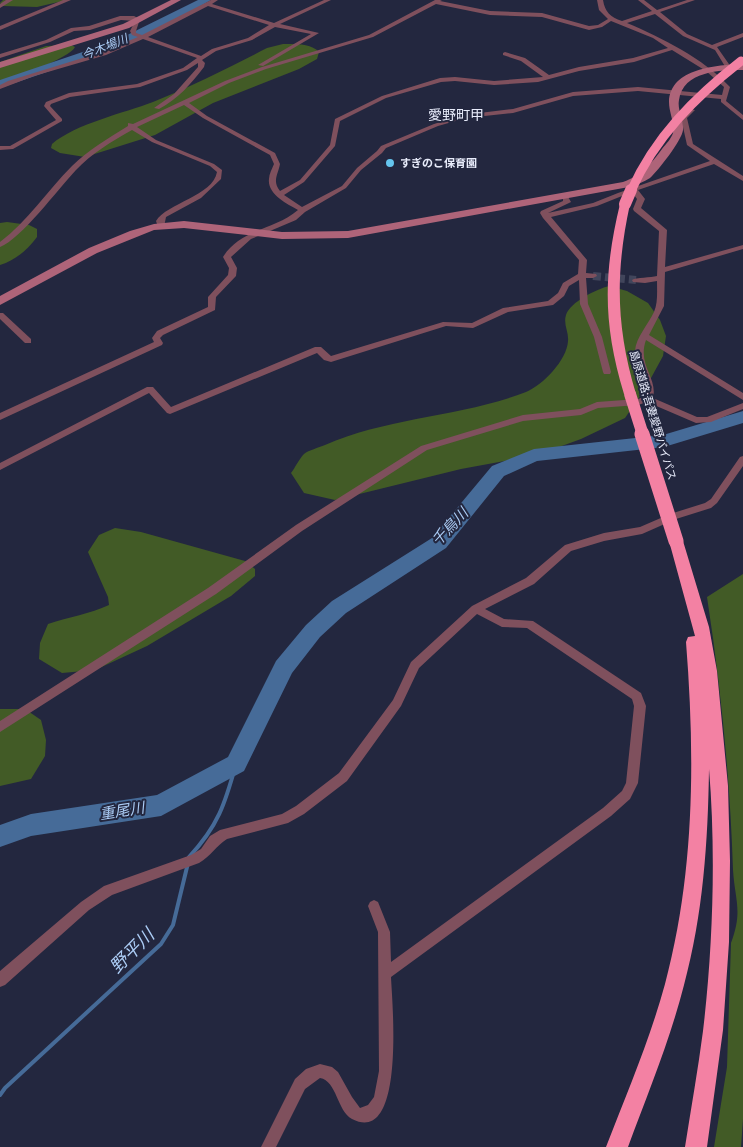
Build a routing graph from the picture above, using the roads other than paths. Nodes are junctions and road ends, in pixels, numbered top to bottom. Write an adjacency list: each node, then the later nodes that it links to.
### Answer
1 (10, 0): 13 (street)
2 (68, 0): 11 (street)
3 (74, 0): 11 (street)
4 (178, 0): 16 (street)
5 (216, 0): 12 (street)
6 (328, 0): 18 (street)
7 (600, 0): 15 (street)
8 (641, 0): 14 (street)
9 (692, 0): 14 (street)
10 (437, 1): 15 (street); 31 (street)
11 (59, 4): 19 (street)
12 (208, 4): 18 (street); 21 (street)
13 (0, 6)
14 (656, 12): 17 (street); 22 (street)
15 (611, 19): 17 (street)
16 (138, 20): 21 (street); 25 (street); 28 (street)
17 (622, 23): 23 (street)
18 (275, 24): 26 (street); 31 (street)
19 (0, 28)
20 (743, 35): 22 (street)
21 (139, 36): 26 (street); 33 (street)
22 (712, 47): 29 (street)
23 (674, 48): 30 (street); 32 (street)
24 (505, 54): 32 (street)
25 (0, 56)
26 (200, 59): 39 (street); 40 (street)
27 (743, 62): 29 (street); 67 (highway, 島原道路;吾妻愛野バイパス, bridge)
28 (0, 65)
29 (728, 67): 30 (street)
30 (708, 70): 34 (street); 36 (street)
31 (249, 74): 37 (street)
32 (549, 78): 44 (street)
33 (0, 87)
34 (674, 93): 35 (street); 45 (street); 46 (street)
35 (694, 96): 36 (street); 41 (street)
36 (723, 98): 38 (street)
37 (185, 103): 39 (street); 44 (street)
38 (743, 118)
39 (132, 127): 48 (street); 50 (street)
40 (0, 148)
41 (714, 161): 42 (street); 43 (street)
42 (743, 179)
43 (634, 190): 47 (street); 53 (street)
44 (280, 194): 46 (street)
45 (565, 196): 47 (street); 49 (street)
46 (302, 210): 49 (street)
47 (546, 216): 52 (street)
48 (161, 226): 49 (street); 56 (street)
49 (257, 233): 64 (street)
50 (0, 245)
51 (743, 247): 53 (street)
52 (582, 275): 54 (street); 60 (street); 66 (street)
53 (661, 275): 55 (street); 58 (street)
54 (593, 276)
55 (636, 280)
56 (0, 301)
57 (0, 315): 59 (street)
58 (645, 336): 61 (street); 62 (street)
59 (28, 341)
60 (606, 372)
61 (743, 397)
62 (648, 399): 63 (street); 69 (street)
63 (743, 406)
64 (0, 417)
65 (743, 459): 68 (street)
66 (0, 467)
67 (687, 580): 74 (highway); 75 (highway)
68 (476, 609): 71 (street); 72 (street)
69 (0, 727)
70 (374, 906): 71 (street)
71 (385, 974): 73 (street)
72 (0, 979)
73 (268, 1147)
74 (616, 1147)
75 (696, 1147)

